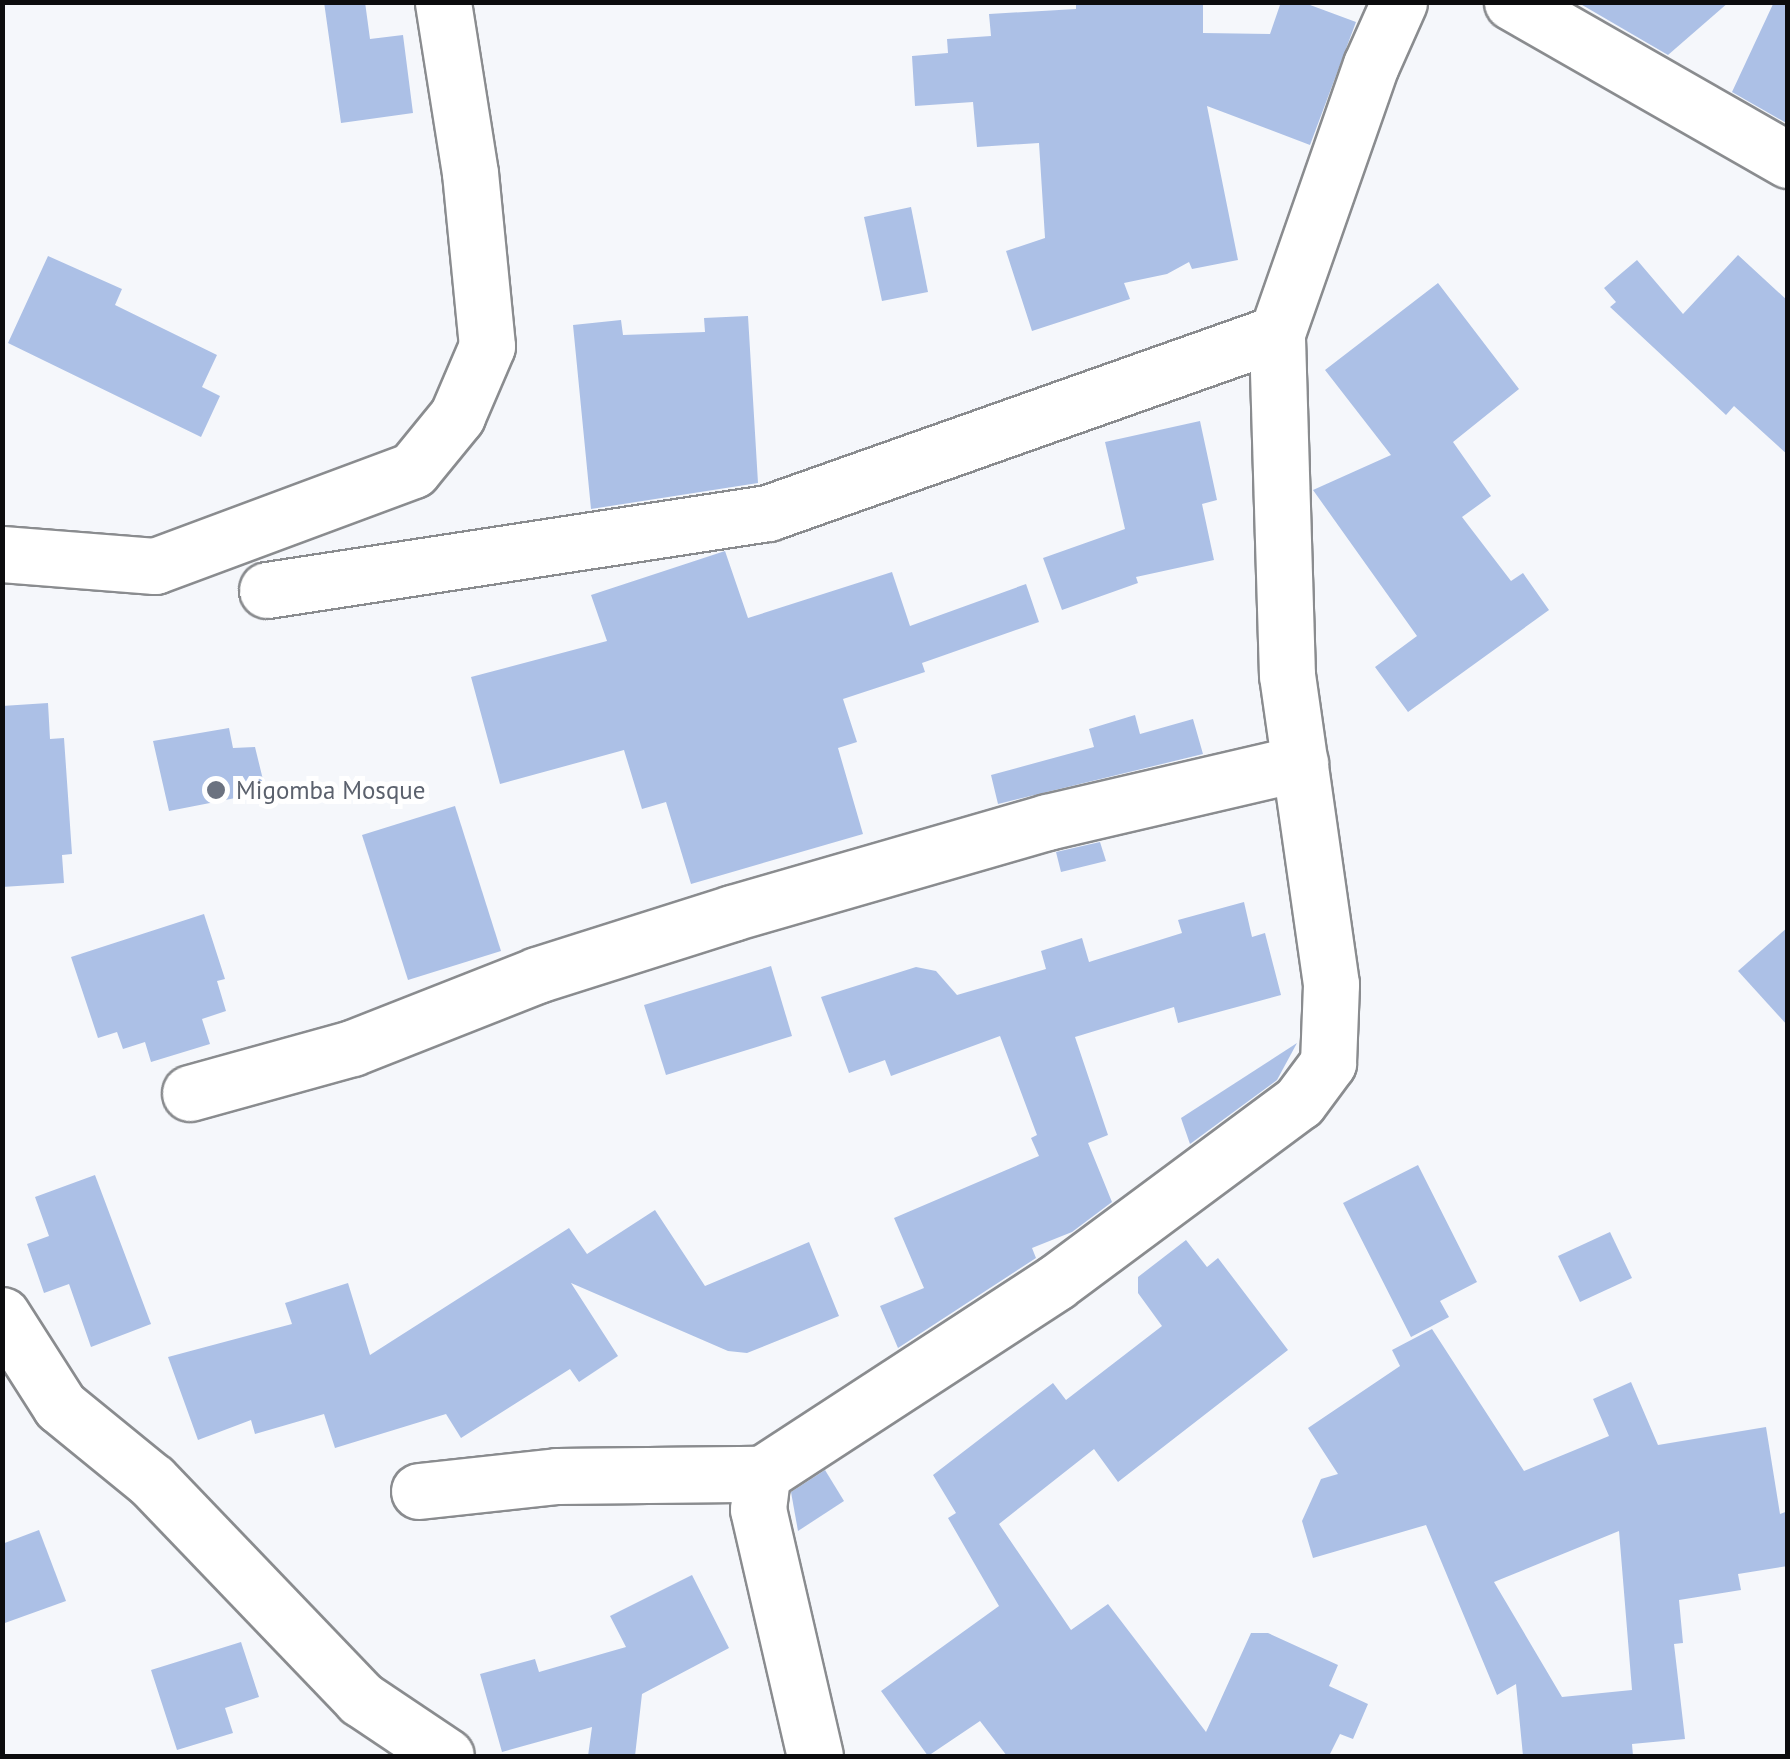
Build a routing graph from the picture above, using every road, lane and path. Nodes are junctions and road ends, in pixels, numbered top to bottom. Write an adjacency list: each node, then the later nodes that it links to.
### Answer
1 (442, 2): 6 (street)
2 (1400, 2): 5 (street)
3 (1512, 2): 4 (street)
4 (1788, 160)
5 (1277, 333): 7 (street); 8 (street)
6 (2, 554)
7 (266, 590)
8 (1300, 763): 9 (street); 11 (street)
9 (190, 1092)
10 (2, 1315): 13 (street)
11 (762, 1474): 12 (street); 14 (street)
12 (419, 1491)
13 (446, 1756)
14 (815, 1756)

